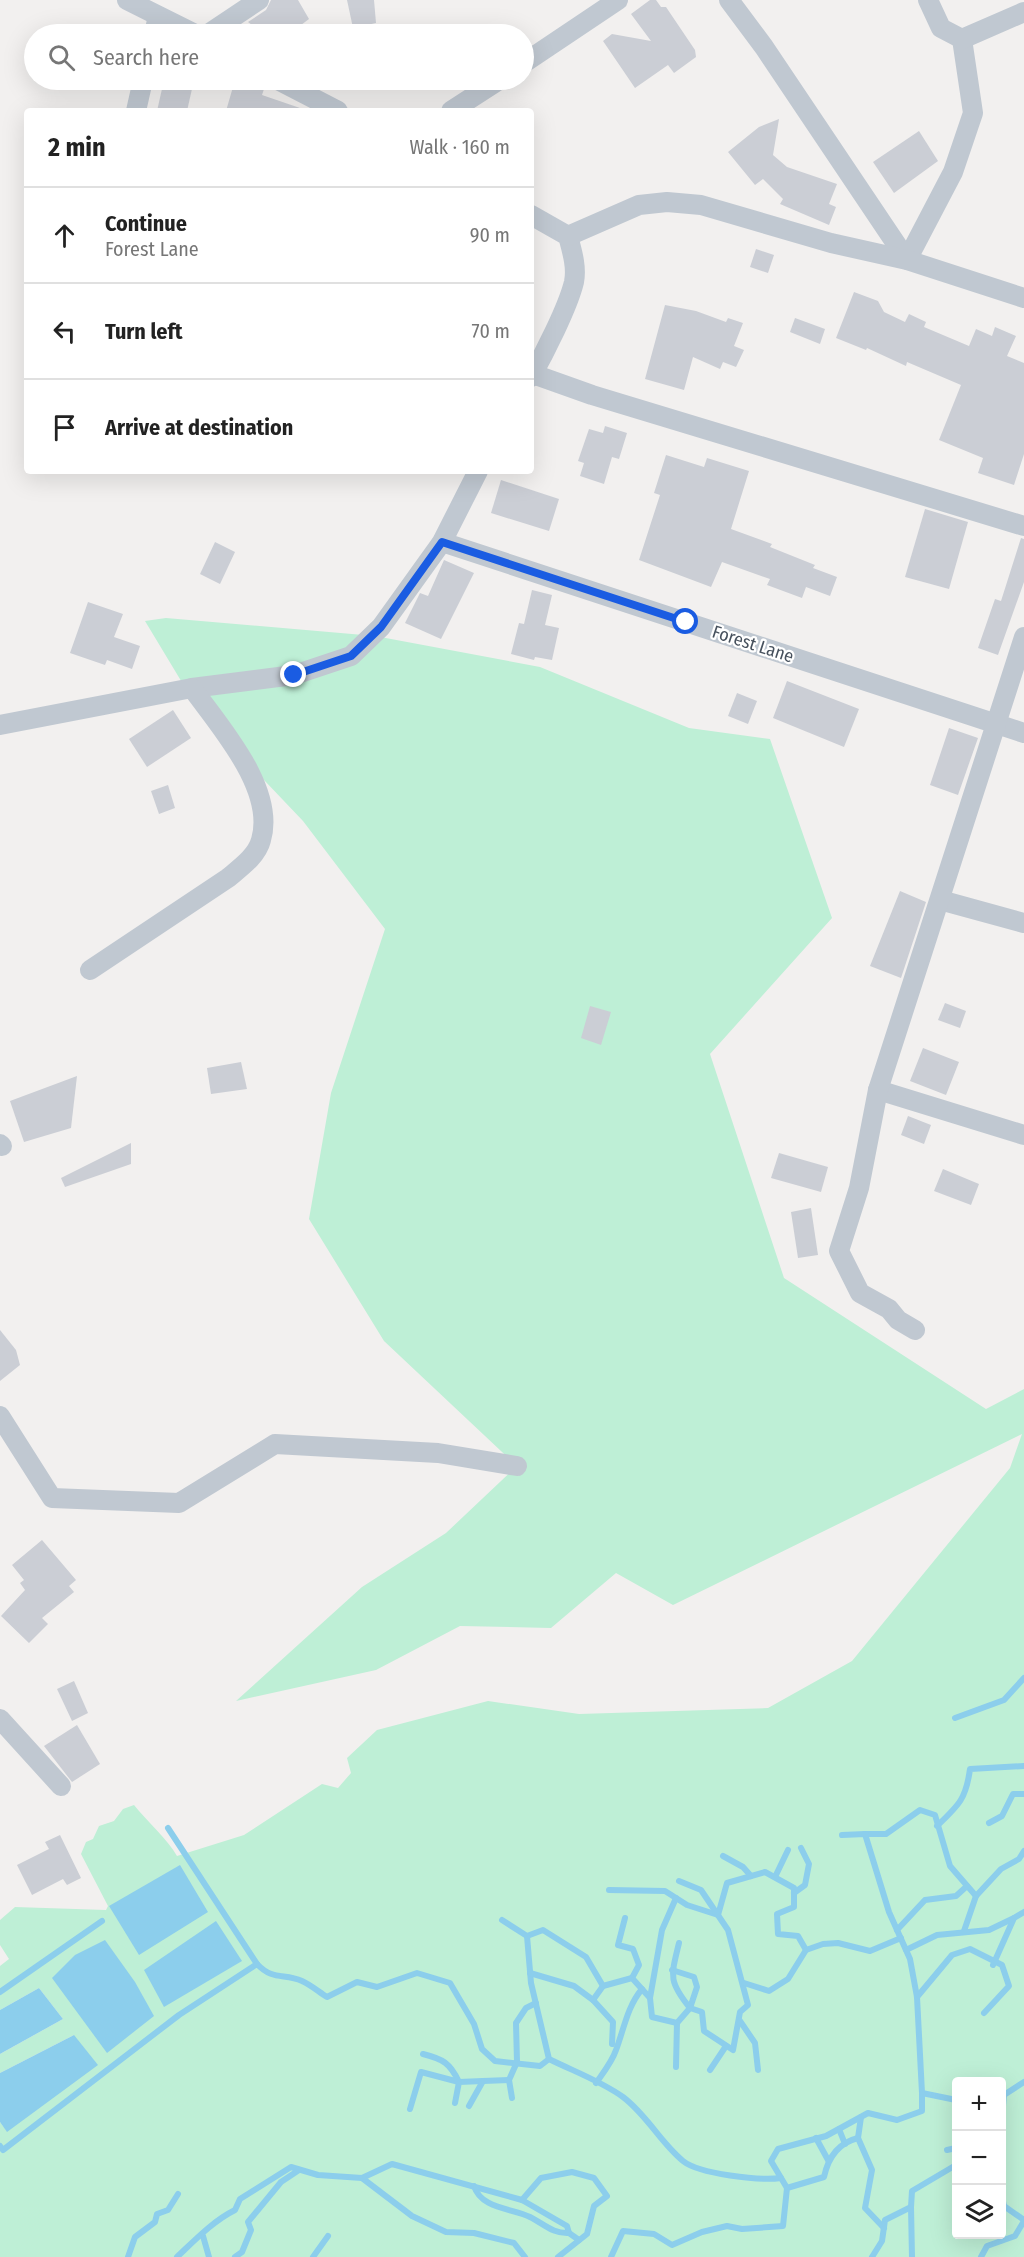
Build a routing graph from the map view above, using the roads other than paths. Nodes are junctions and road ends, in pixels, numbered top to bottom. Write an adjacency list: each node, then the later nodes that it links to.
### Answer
1 (127, 0): 7 (street)
2 (260, 0): 8 (street)
3 (618, 0): 10 (street)
4 (729, 0): 19 (street)
5 (928, 0): 9 (street)
6 (1024, 12): 9 (street)
7 (155, 24)
8 (223, 24)
9 (962, 39): 19 (street)
10 (534, 56)
11 (141, 90): 14 (street)
12 (297, 90): 15 (street)
13 (484, 90): 16 (street)
14 (137, 108)
15 (332, 108)
16 (456, 108)
17 (534, 217): 18 (street)
18 (568, 236): 19 (street); 21 (street)
19 (907, 260): 20 (street)
20 (1024, 298)
21 (534, 371)
22 (534, 376): 24 (street)
23 (476, 474): 25 (street)
24 (1024, 526)
25 (442, 542): 27 (street); 28 (street, Forest Lane)
26 (1024, 637): 28 (street)
27 (192, 688): 29 (street); 33 (street)
28 (996, 724): 30 (street, Forest Lane); 31 (street)
29 (0, 725)
30 (1024, 733)
31 (940, 900): 32 (street); 34 (street)
32 (1024, 923)
33 (90, 970)
34 (878, 1090): 35 (street); 36 (street)
35 (1024, 1136)
36 (915, 1330)
37 (0, 1416): 38 (street)
38 (517, 1466)
39 (0, 1719): 40 (street)
40 (61, 1786)

